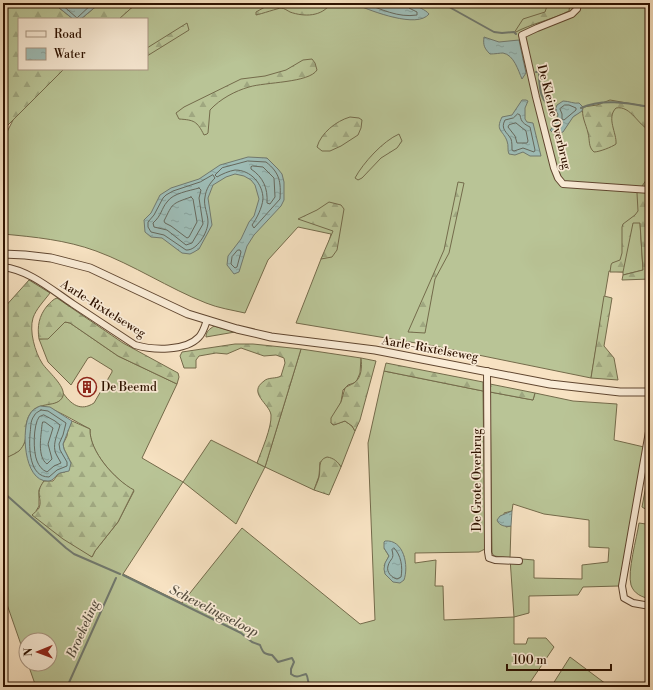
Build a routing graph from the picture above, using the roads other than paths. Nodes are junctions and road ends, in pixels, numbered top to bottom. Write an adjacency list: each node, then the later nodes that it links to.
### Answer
1 (578, 3): 2 (street, De Kleine Overbrug)
2 (650, 190)
3 (650, 211): 5 (street)
4 (3, 254): 7 (street, Aarle-Rixtelseweg)
5 (650, 255)
6 (3, 267): 7 (street, Aarle-Rixtelseweg)
7 (207, 320): 8 (street, Aarle-Rixtelseweg)
8 (487, 371): 9 (street, Aarle-Rixtelseweg); 11 (street, De Grote Overbrug)
9 (650, 392)
10 (650, 426): 12 (street)
11 (519, 561)
12 (650, 606)

